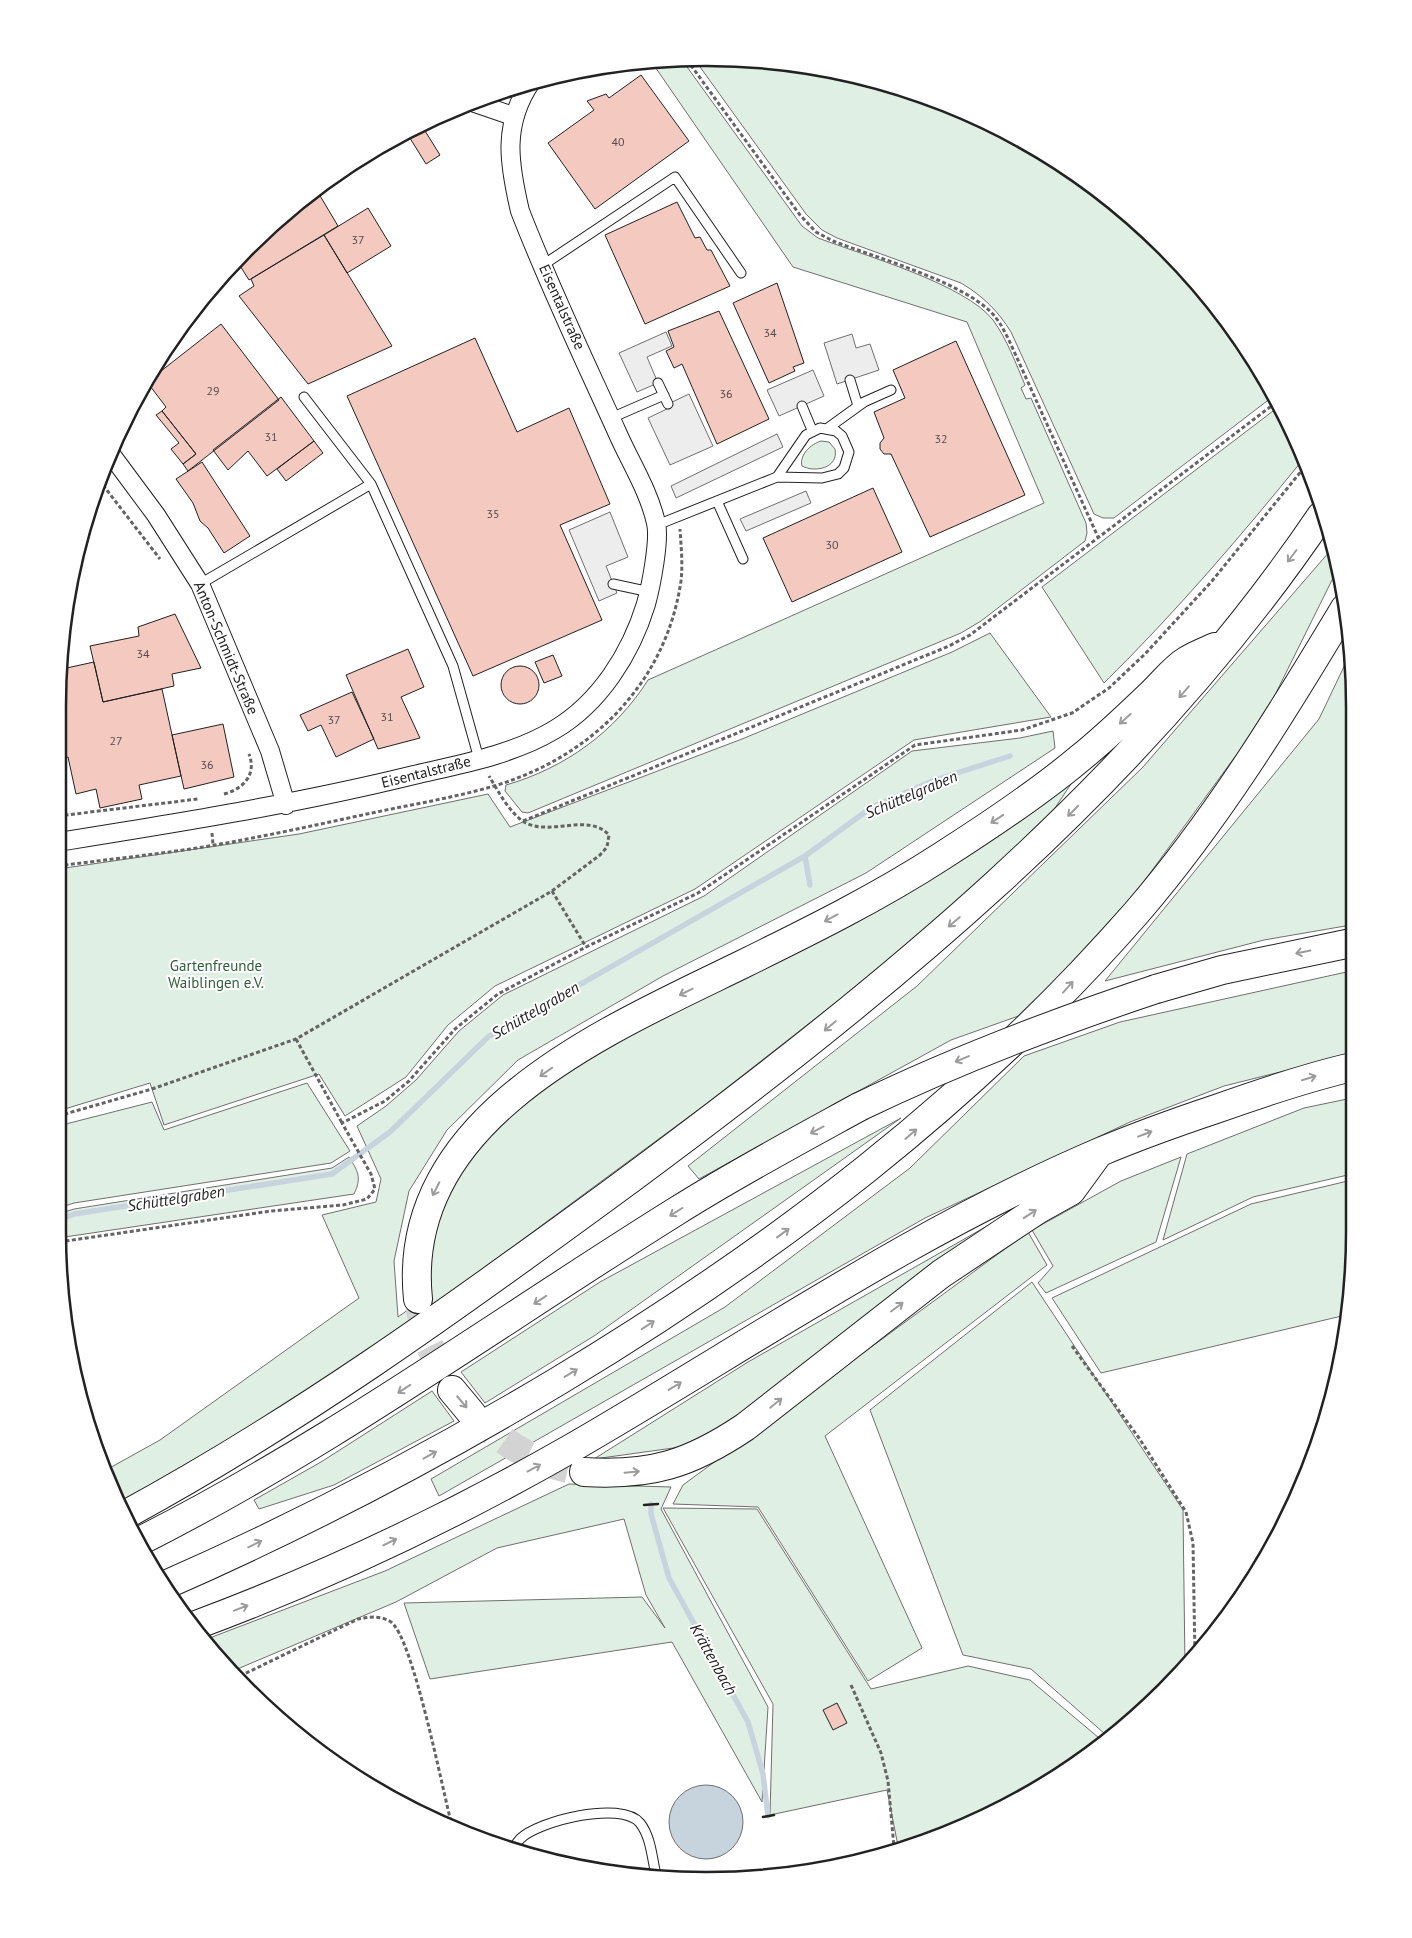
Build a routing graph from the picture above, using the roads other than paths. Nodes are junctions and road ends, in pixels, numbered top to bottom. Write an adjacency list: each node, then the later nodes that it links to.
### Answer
1 (525, 93): 3 (street, Eisentalstraße)
2 (484, 106): 3 (street)
3 (513, 116): 4 (street, Eisentalstraße)
4 (543, 265): 5 (lane); 14 (street, Eisentalstraße)
5 (741, 273)
6 (850, 380): 13 (lane)
7 (658, 383): 9 (lane)
8 (891, 390): 13 (lane)
9 (664, 395): 11 (lane); 14 (lane)
10 (304, 397): 19 (lane)
11 (668, 404)
12 (802, 406): 16 (lane)
13 (858, 406): 15 (lane)
14 (611, 418): 22 (street, Eisentalstraße)
15 (828, 428): 16 (lane); 18 (lane)
16 (812, 430): 18 (lane)
17 (115, 460): 24 (street, Anton-Schmidt-Straße)
18 (777, 477): 20 (lane)
19 (371, 484): 24 (lane); 29 (lane)
20 (716, 501): 22 (lane); 23 (lane)
21 (1318, 520): 28 (highway, one-way to 28)
22 (657, 525): 26 (street, Eisentalstraße)
23 (743, 558)
24 (200, 584): 30 (street, Anton-Schmidt-Straße)
25 (613, 584): 26 (lane)
26 (650, 592): 29 (street, Eisentalstraße)
27 (1339, 617): 41 (highway, one-way to 27)
28 (1226, 642): 35 (highway, one-way to 35); 39 (highway, one-way to 39)
29 (479, 759): 30 (street, Eisentalstraße)
30 (286, 805): 31 (street, Eisentalstraße)
31 (66, 841)
32 (1346, 944): 40 (highway, one-way to 40, bridge)
33 (1346, 1069): 34 (highway, one-way to 33)
34 (1100, 1152): 38 (highway, one-way to 34); 42 (highway, one-way to 34)
35 (418, 1299)
36 (452, 1390): 37 (highway, one-way to 37)
37 (472, 1414)
38 (584, 1472)
39 (131, 1512)
40 (145, 1539)
41 (171, 1582)
42 (200, 1623)
43 (517, 1843): 44 (lane)
44 (655, 1869)

